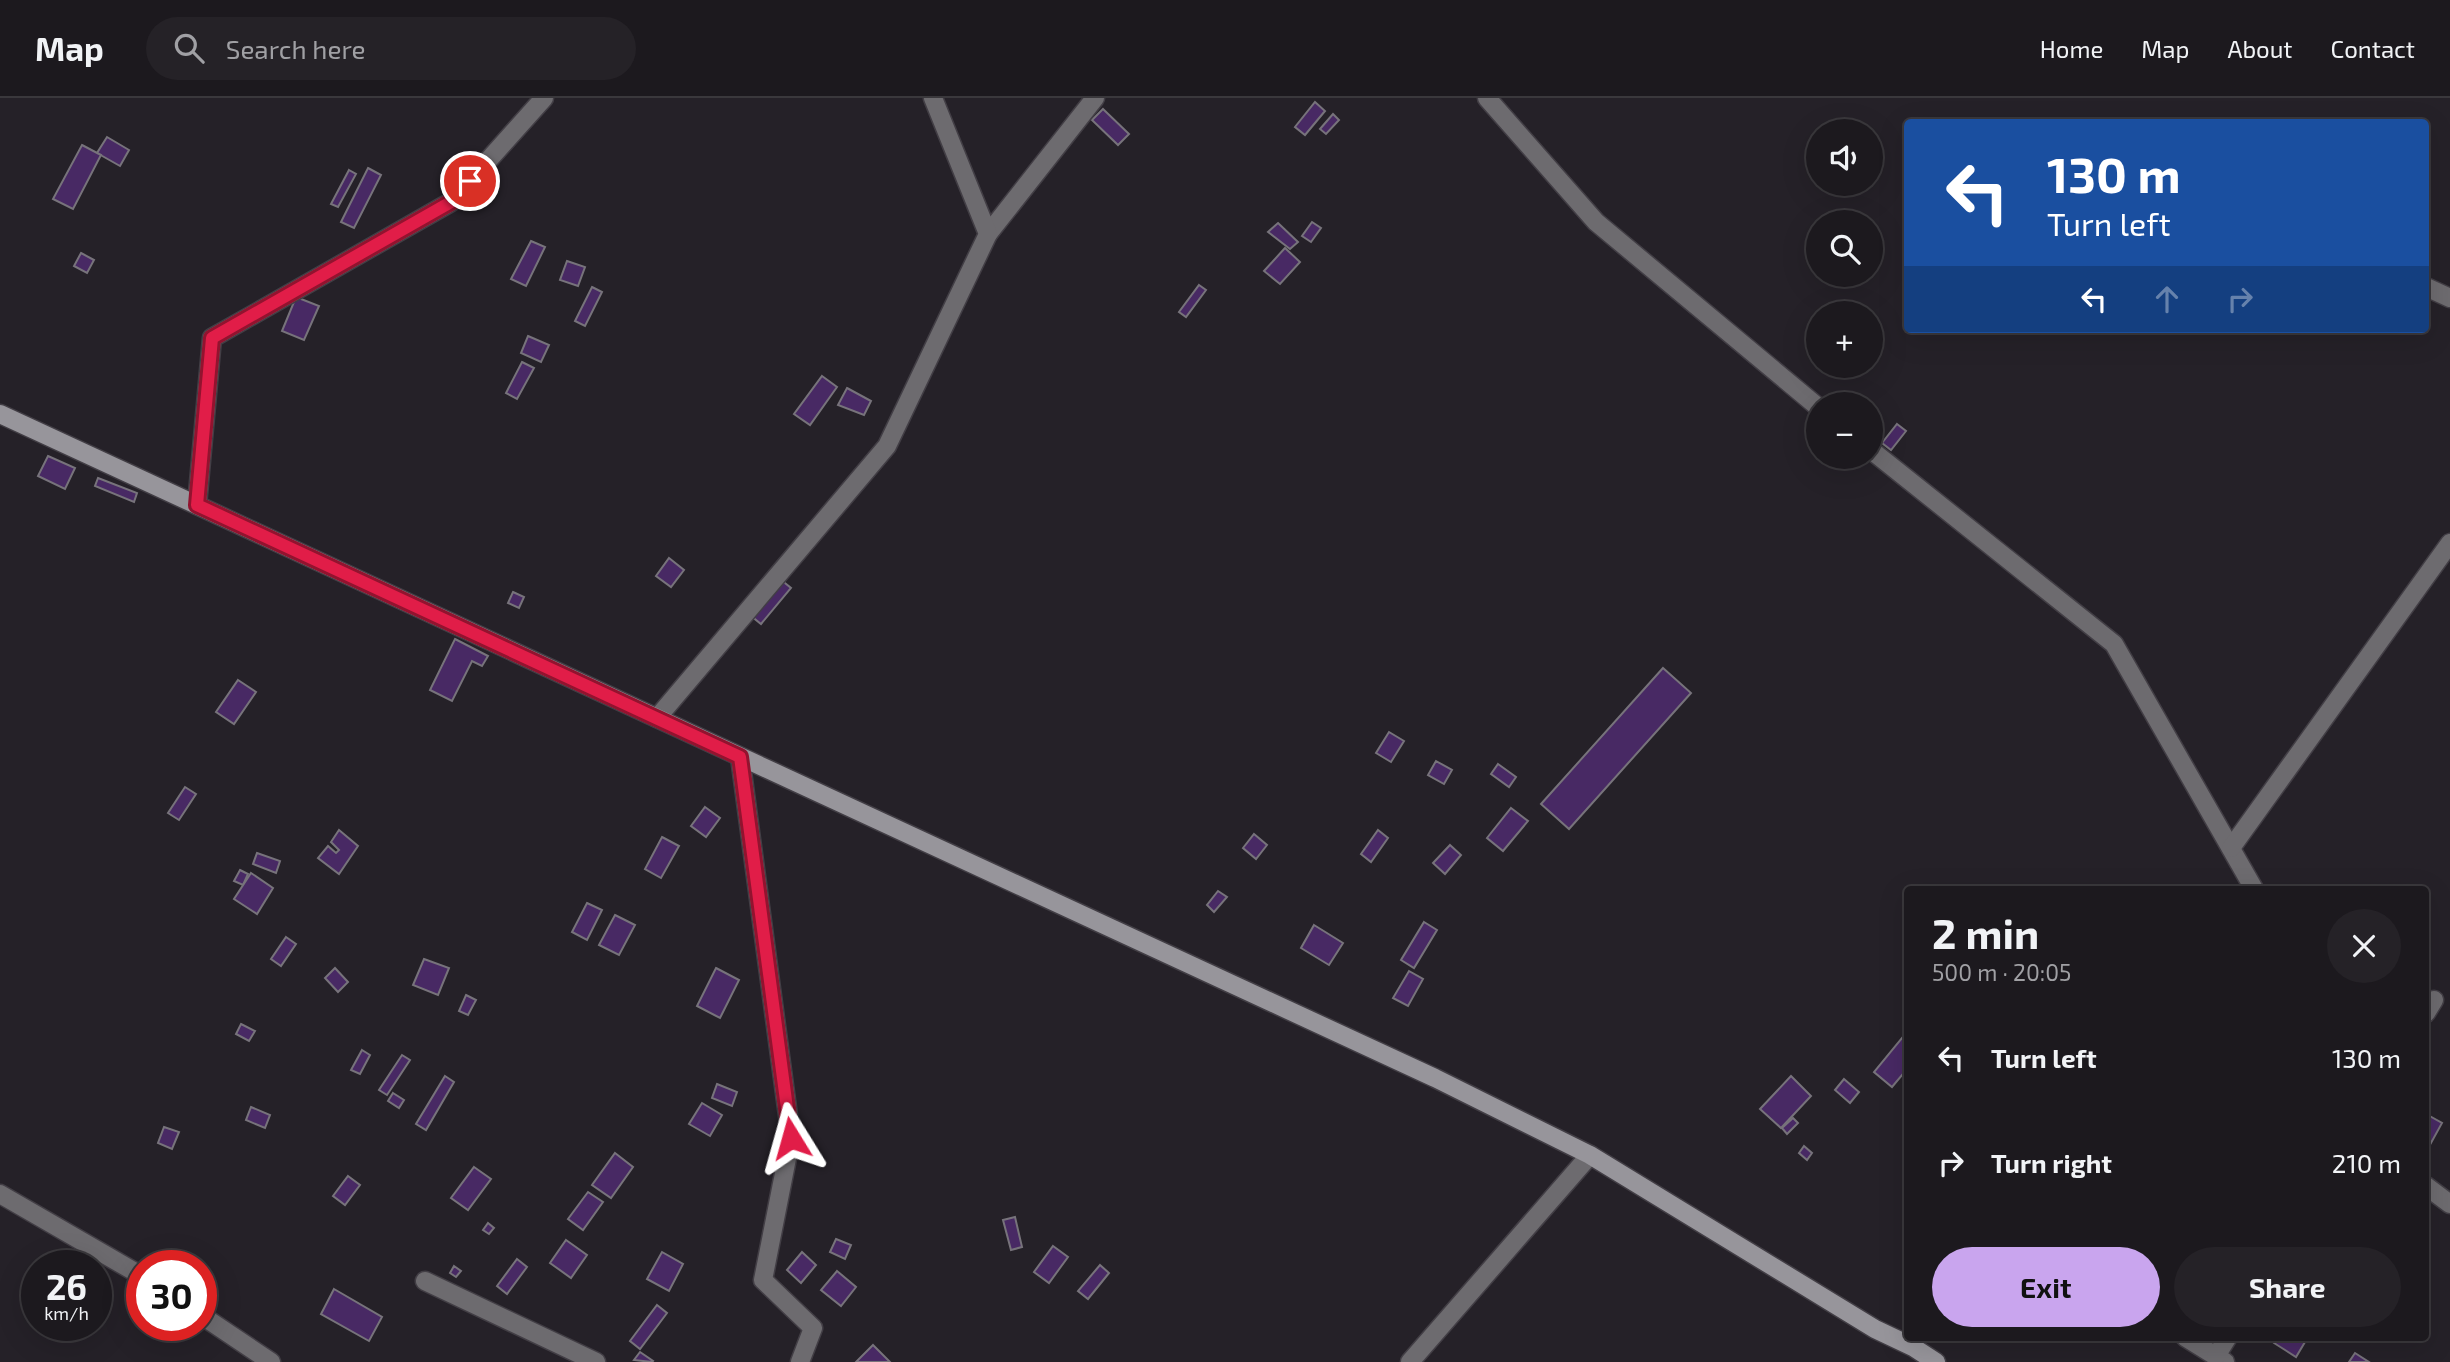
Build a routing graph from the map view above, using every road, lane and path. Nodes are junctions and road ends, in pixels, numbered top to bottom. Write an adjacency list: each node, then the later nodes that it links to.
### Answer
1 (544, 98): 11 (street)
2 (933, 98): 5 (street)
3 (1095, 98): 5 (street)
4 (1487, 98): 8 (street)
5 (989, 234): 13 (street)
6 (2429, 288): 7 (street)
7 (2450, 298)
8 (1806, 397)
9 (0, 414): 11 (main road)
10 (1883, 460): 15 (street)
11 (197, 505): 13 (main road)
12 (2450, 543): 15 (street)
13 (657, 718): 14 (main road)
14 (740, 757): 17 (main road); 31 (street)
15 (2231, 848): 16 (street)
16 (2252, 886)
17 (1591, 1155): 24 (main road); 32 (street)
18 (2429, 1188): 20 (street)
19 (0, 1194): 21 (street)
20 (2450, 1204)
21 (126, 1267)
22 (425, 1281): 30 (street)
23 (217, 1326): 29 (street)
24 (1904, 1338)
25 (2192, 1341): 28 (street)
26 (2227, 1341): 28 (street)
27 (1917, 1342): 33 (main road)
28 (2221, 1359)
29 (271, 1362)
30 (596, 1362)
31 (800, 1362)
32 (1410, 1362)
33 (1936, 1362)

